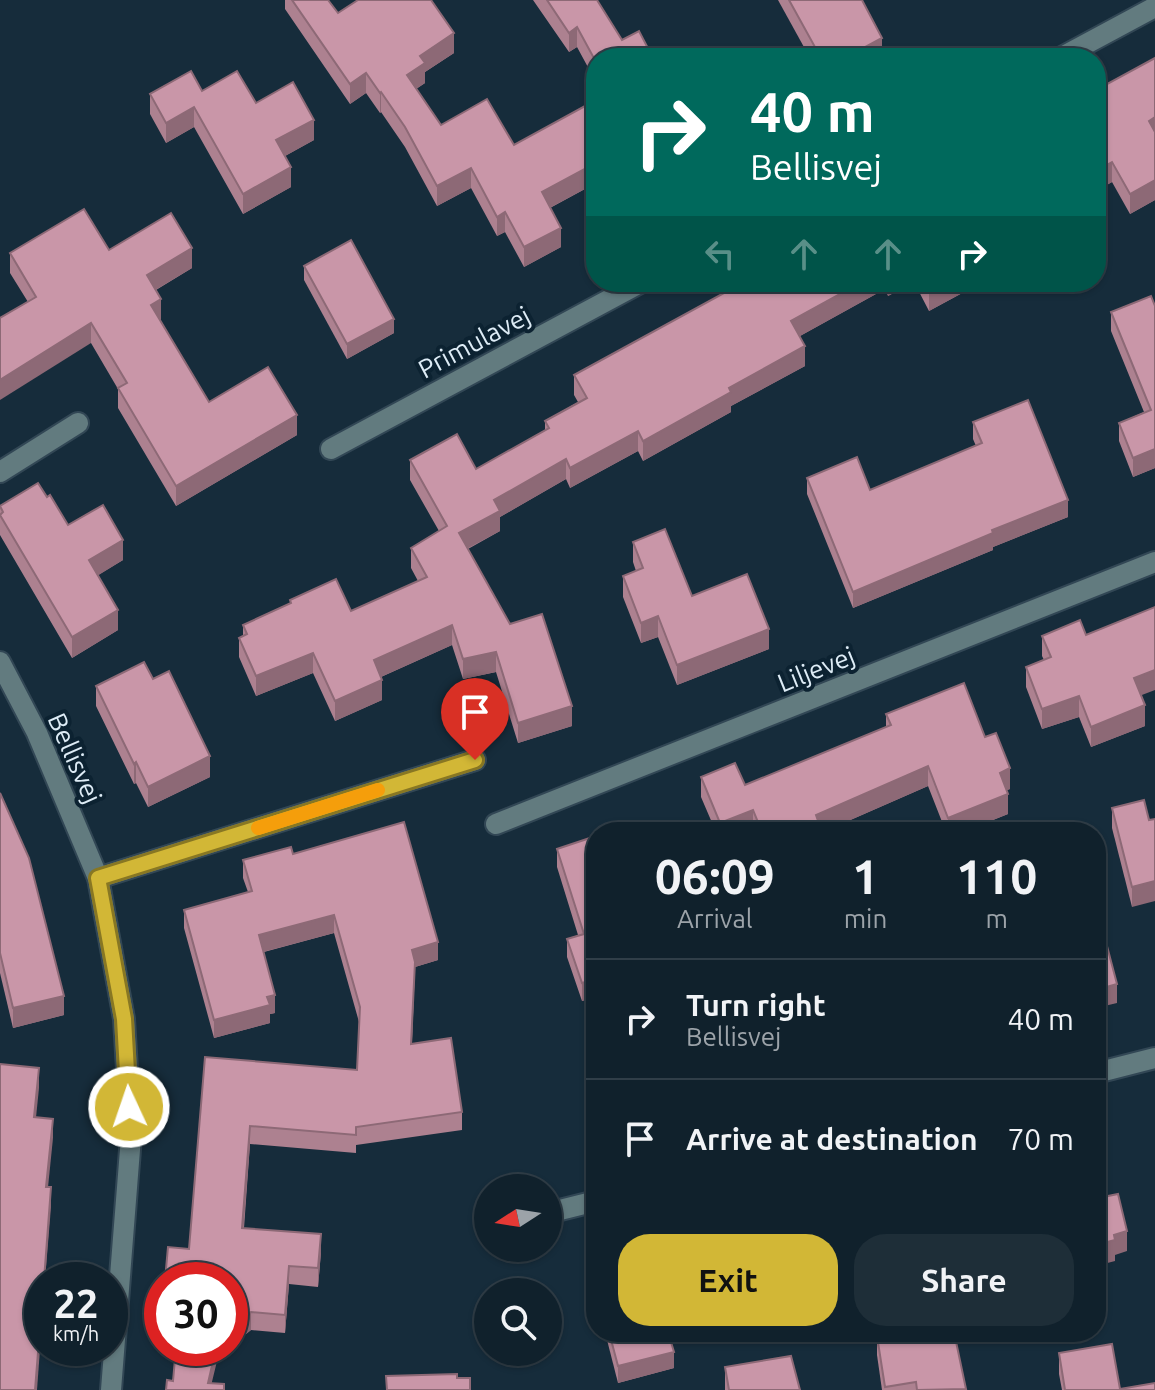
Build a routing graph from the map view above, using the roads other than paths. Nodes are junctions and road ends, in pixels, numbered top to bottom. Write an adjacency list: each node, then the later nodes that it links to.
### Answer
1 (1155, 7): 2 (street)
2 (1079, 48)
3 (623, 292): 5 (street, Primulavej)
4 (78, 423): 6 (street)
5 (331, 449)
6 (0, 472)
7 (1155, 562): 10 (street, Liljevej)
8 (0, 662): 11 (street, Bellisvej)
9 (475, 760): 11 (street)
10 (496, 824)
11 (98, 878): 16 (street, Bellisvej)
12 (1155, 1058): 13 (street)
13 (1106, 1070)
14 (586, 1204): 15 (street)
15 (562, 1210)
16 (111, 1390)

